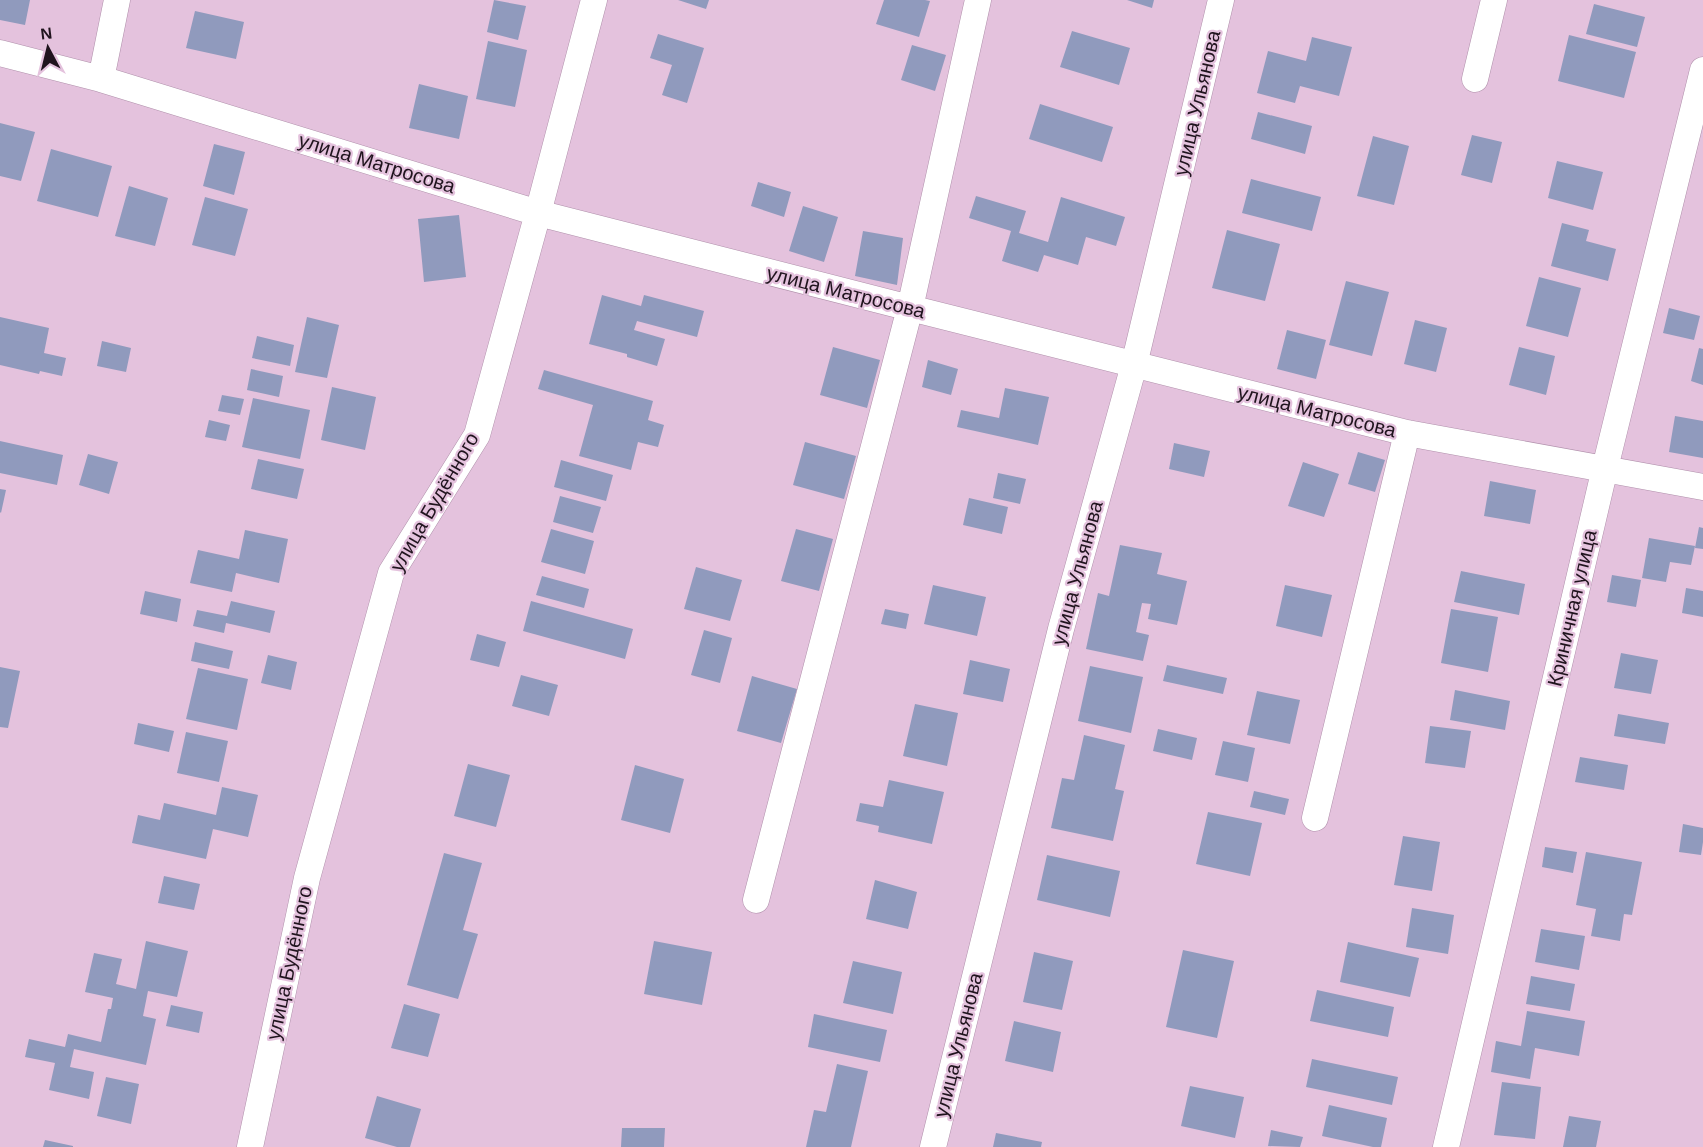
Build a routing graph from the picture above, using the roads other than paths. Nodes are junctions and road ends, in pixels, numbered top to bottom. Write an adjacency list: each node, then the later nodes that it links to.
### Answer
1 (117, 0): 8 (street)
2 (594, 0): 10 (street, улица Будённого)
3 (978, 0): 11 (street)
4 (1221, 0): 12 (street, улица Ульянова)
5 (1494, 0): 9 (street)
6 (0, 53): 8 (street, улица Матросова)
7 (1703, 70): 14 (street, Криничная улица)
8 (101, 79): 10 (street, улица Матросова)
9 (1475, 79)
10 (538, 213): 11 (street, улица Матросова); 18 (street, улица Будённого)
11 (910, 308): 12 (street, улица Матросова); 17 (street)
12 (1134, 365): 13 (street, улица Матросова); 19 (street, улица Ульянова)
13 (1407, 433): 14 (street, улица Матросова); 16 (street)
14 (1605, 468): 15 (street, улица Матросова); 20 (street, Криничная улица)
15 (1703, 487)
16 (1315, 818)
17 (756, 900)
18 (250, 1147)
19 (933, 1147)
20 (1446, 1147)

